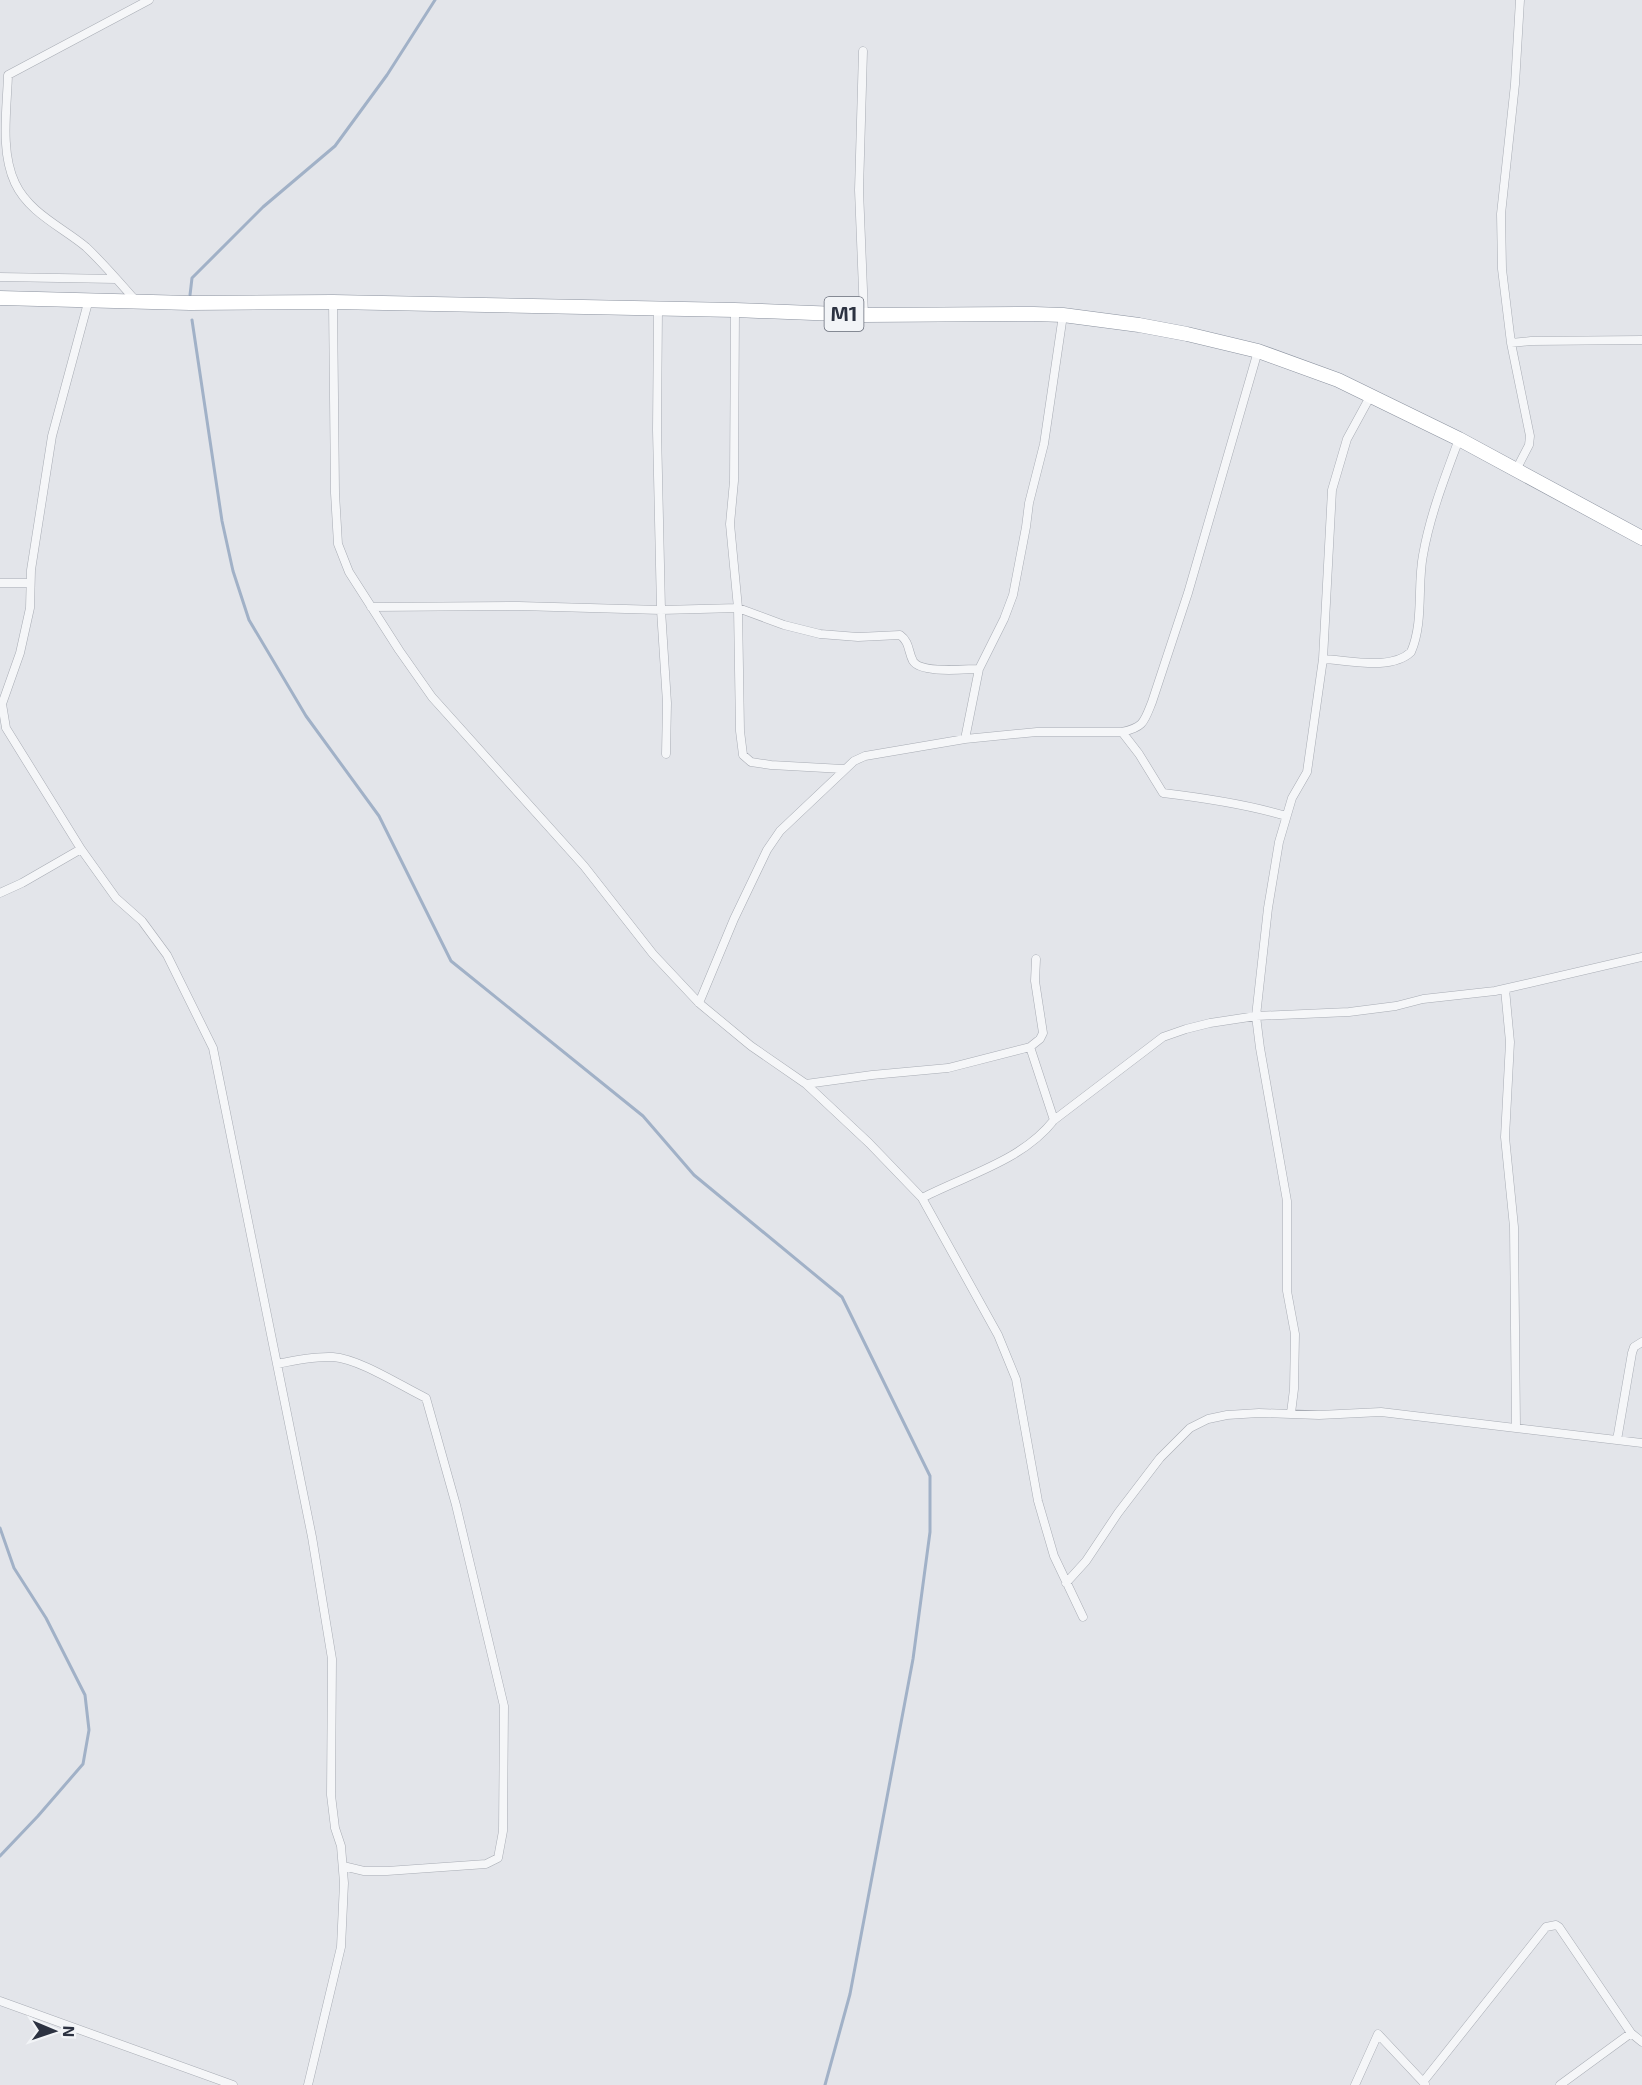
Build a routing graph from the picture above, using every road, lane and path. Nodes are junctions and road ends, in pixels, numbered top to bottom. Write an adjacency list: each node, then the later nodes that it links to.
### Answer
1 (148, 0): 4 (street)
2 (1520, 0): 17 (street)
3 (863, 51): 14 (street)
4 (8, 75): 5 (street); 7 (street)
5 (0, 79)
6 (0, 277): 7 (street)
7 (116, 279): 10 (street)
8 (0, 298): 9 (highway, M1)
9 (89, 299): 10 (highway, M1); 24 (street)
10 (136, 301): 11 (highway, M1)
11 (333, 302): 12 (highway, M1); 25 (street)
12 (658, 309): 13 (highway, M1); 27 (street)
13 (735, 310): 14 (highway, M1); 26 (street)
14 (864, 315): 15 (highway, M1)
15 (1063, 315): 18 (highway, M1); 29 (street)
16 (1642, 340): 17 (street)
17 (1511, 343): 21 (street)
18 (1258, 351): 19 (highway, M1); 31 (street)
19 (1371, 395): 20 (highway, M1); 28 (street)
20 (1459, 440): 21 (highway, M1); 28 (street)
21 (1516, 470): 22 (highway, M1)
22 (1642, 537)
23 (0, 583): 24 (street)
24 (30, 583): 30 (street)
25 (371, 607): 27 (street); 41 (street)
26 (738, 608): 27 (street); 29 (street); 34 (street)
27 (661, 610): 33 (street)
28 (1323, 658): 35 (street)
29 (979, 669): 32 (street)
30 (1, 715): 36 (street)
31 (1122, 732): 32 (street); 35 (street)
32 (965, 739): 34 (street)
33 (666, 754)
34 (843, 770): 41 (street)
35 (1286, 816): 42 (street)
36 (81, 849): 37 (street); 48 (street)
37 (0, 893)
38 (1642, 957): 40 (street)
39 (1036, 959): 43 (street)
40 (1504, 989): 42 (street); 50 (street)
41 (699, 1003): 44 (street)
42 (1256, 1016): 45 (street); 49 (street)
43 (1030, 1047): 44 (street); 45 (street)
44 (806, 1084): 46 (street)
45 (1054, 1120): 46 (street)
46 (922, 1198): 53 (street)
47 (1642, 1342): 51 (street)
48 (277, 1364): 55 (street); 55 (street)
49 (1292, 1413): 50 (street); 53 (street)
50 (1516, 1427): 51 (street)
51 (1617, 1440): 52 (street)
52 (1642, 1443)
53 (1066, 1583): 54 (street)
54 (1083, 1617)
55 (343, 1866): 61 (street)
56 (0, 2001): 60 (street)
57 (1631, 2033): 58 (street); 59 (street); 63 (street)
58 (1642, 2042)
59 (1425, 2083): 62 (street)
60 (233, 2085)
61 (308, 2085)
62 (1354, 2085)
63 (1560, 2085)

